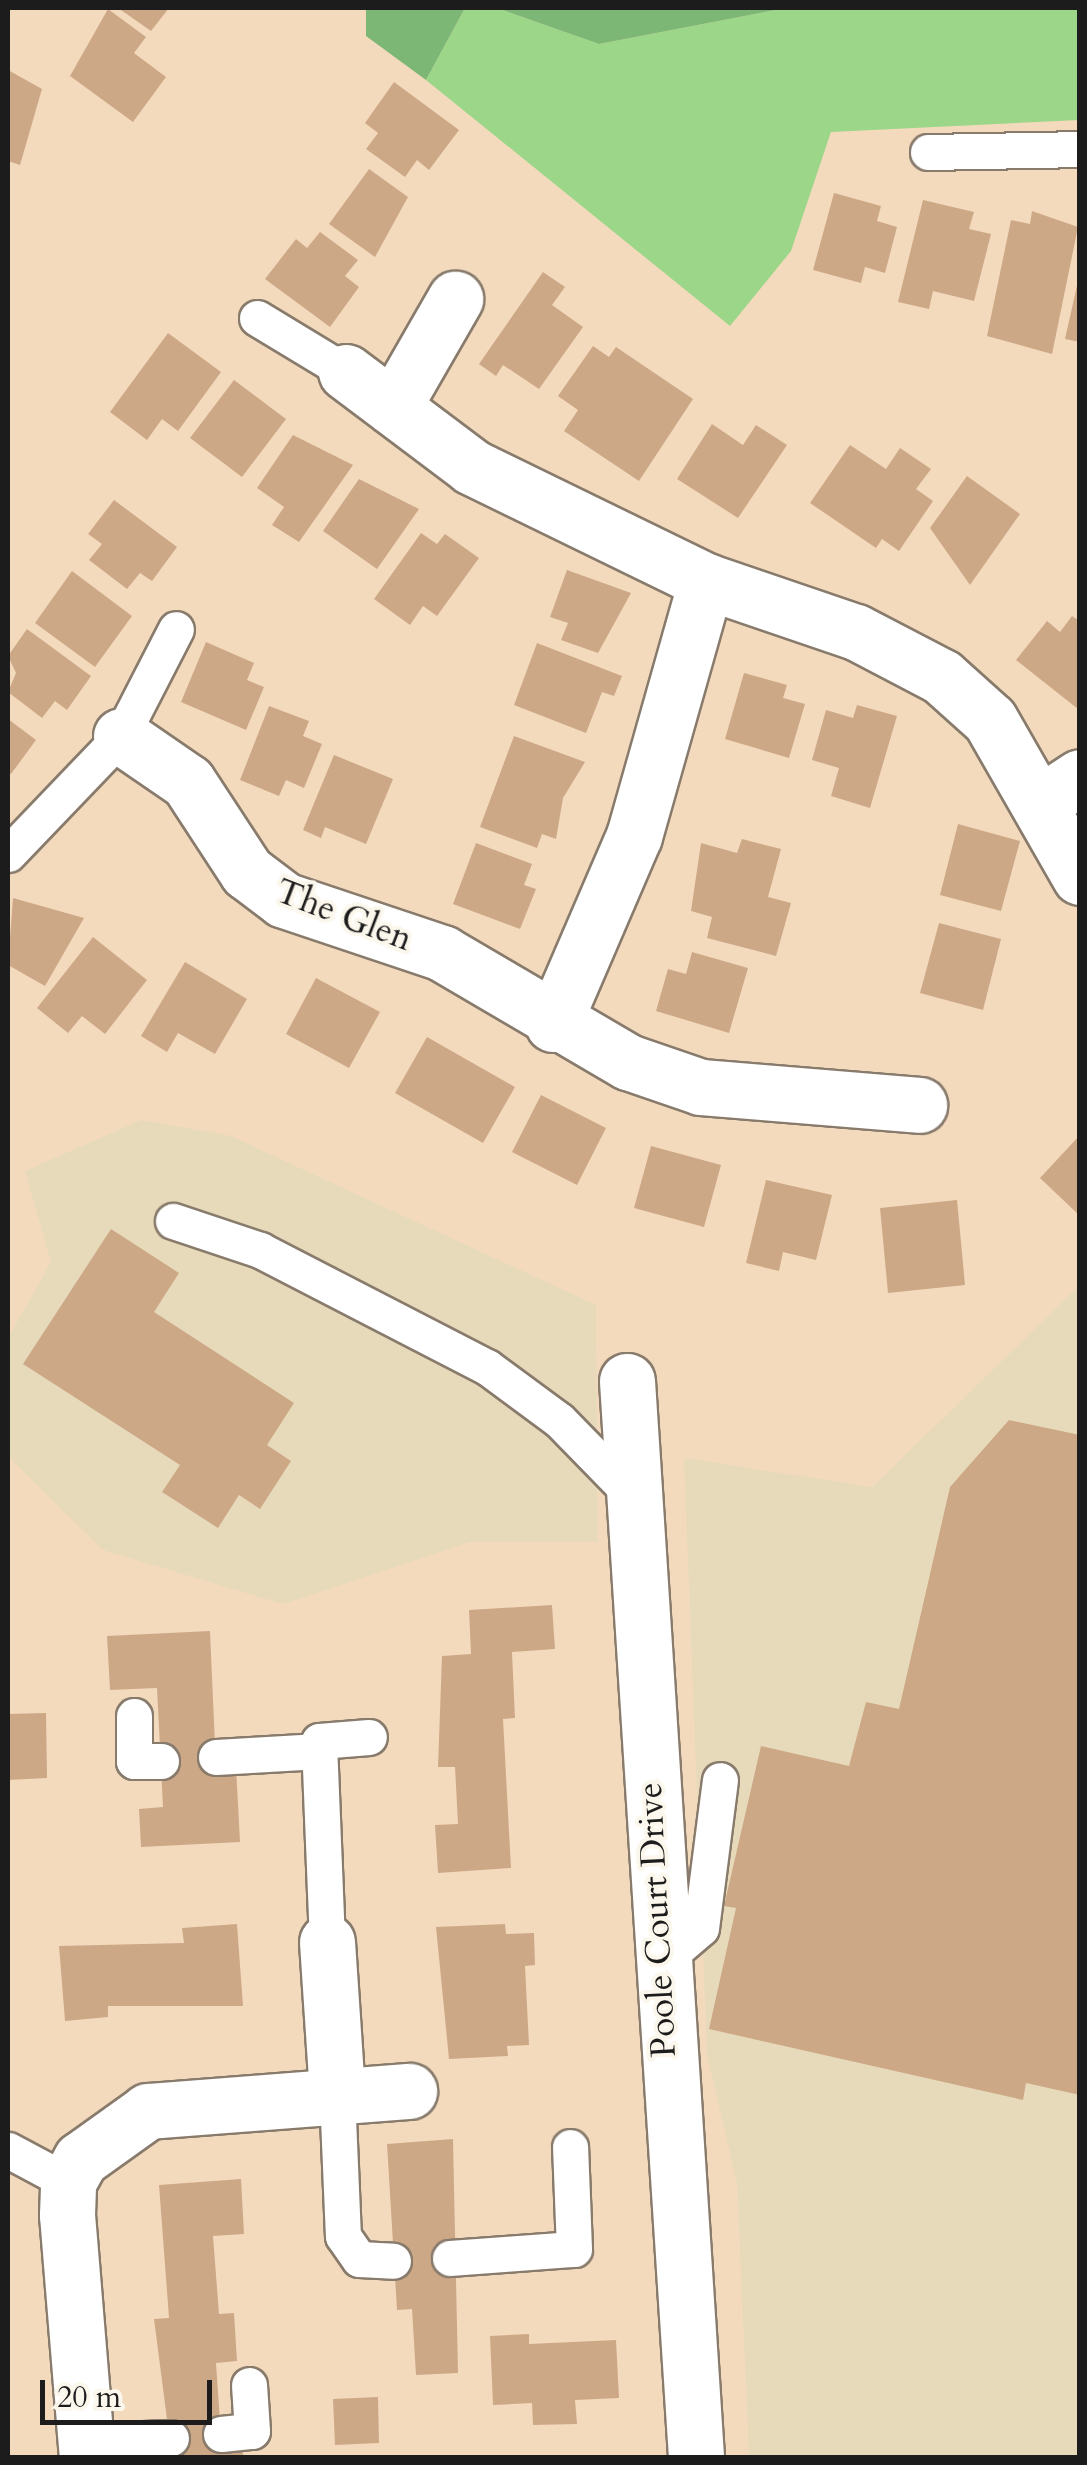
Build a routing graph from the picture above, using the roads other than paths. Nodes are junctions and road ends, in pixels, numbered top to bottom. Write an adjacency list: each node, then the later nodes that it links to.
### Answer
1 (1080, 149): 2 (lane)
2 (928, 152)
3 (455, 299): 6 (street)
4 (257, 318): 5 (lane)
5 (346, 372): 6 (street)
6 (392, 407): 7 (street)
7 (706, 581): 10 (street); 13 (street)
8 (176, 629): 9 (lane)
9 (120, 736): 11 (lane); 13 (street, The Glen)
10 (1061, 790): 12 (street)
11 (8, 854)
12 (1080, 877)
13 (552, 1024): 14 (street, The Glen)
14 (920, 1105)
15 (173, 1221): 17 (lane)
16 (627, 1381): 17 (street, Poole Court Drive)
17 (637, 1500): 25 (street, Poole Court Drive)
18 (134, 1716): 22 (lane)
19 (370, 1738): 20 (lane)
20 (319, 1751): 21 (lane); 24 (lane)
21 (216, 1757)
22 (161, 1761)
23 (720, 1780): 25 (lane)
24 (327, 1942): 27 (street)
25 (660, 1964): 37 (street, Poole Court Drive)
26 (408, 2091): 27 (street)
27 (337, 2094): 30 (street); 32 (lane)
28 (570, 2146): 31 (lane)
29 (8, 2150): 30 (lane)
30 (68, 2182): 36 (street)
31 (450, 2258)
32 (394, 2261)
33 (248, 2385): 34 (lane)
34 (221, 2434)
35 (171, 2438): 36 (lane)
36 (87, 2450)
37 (696, 2458)

